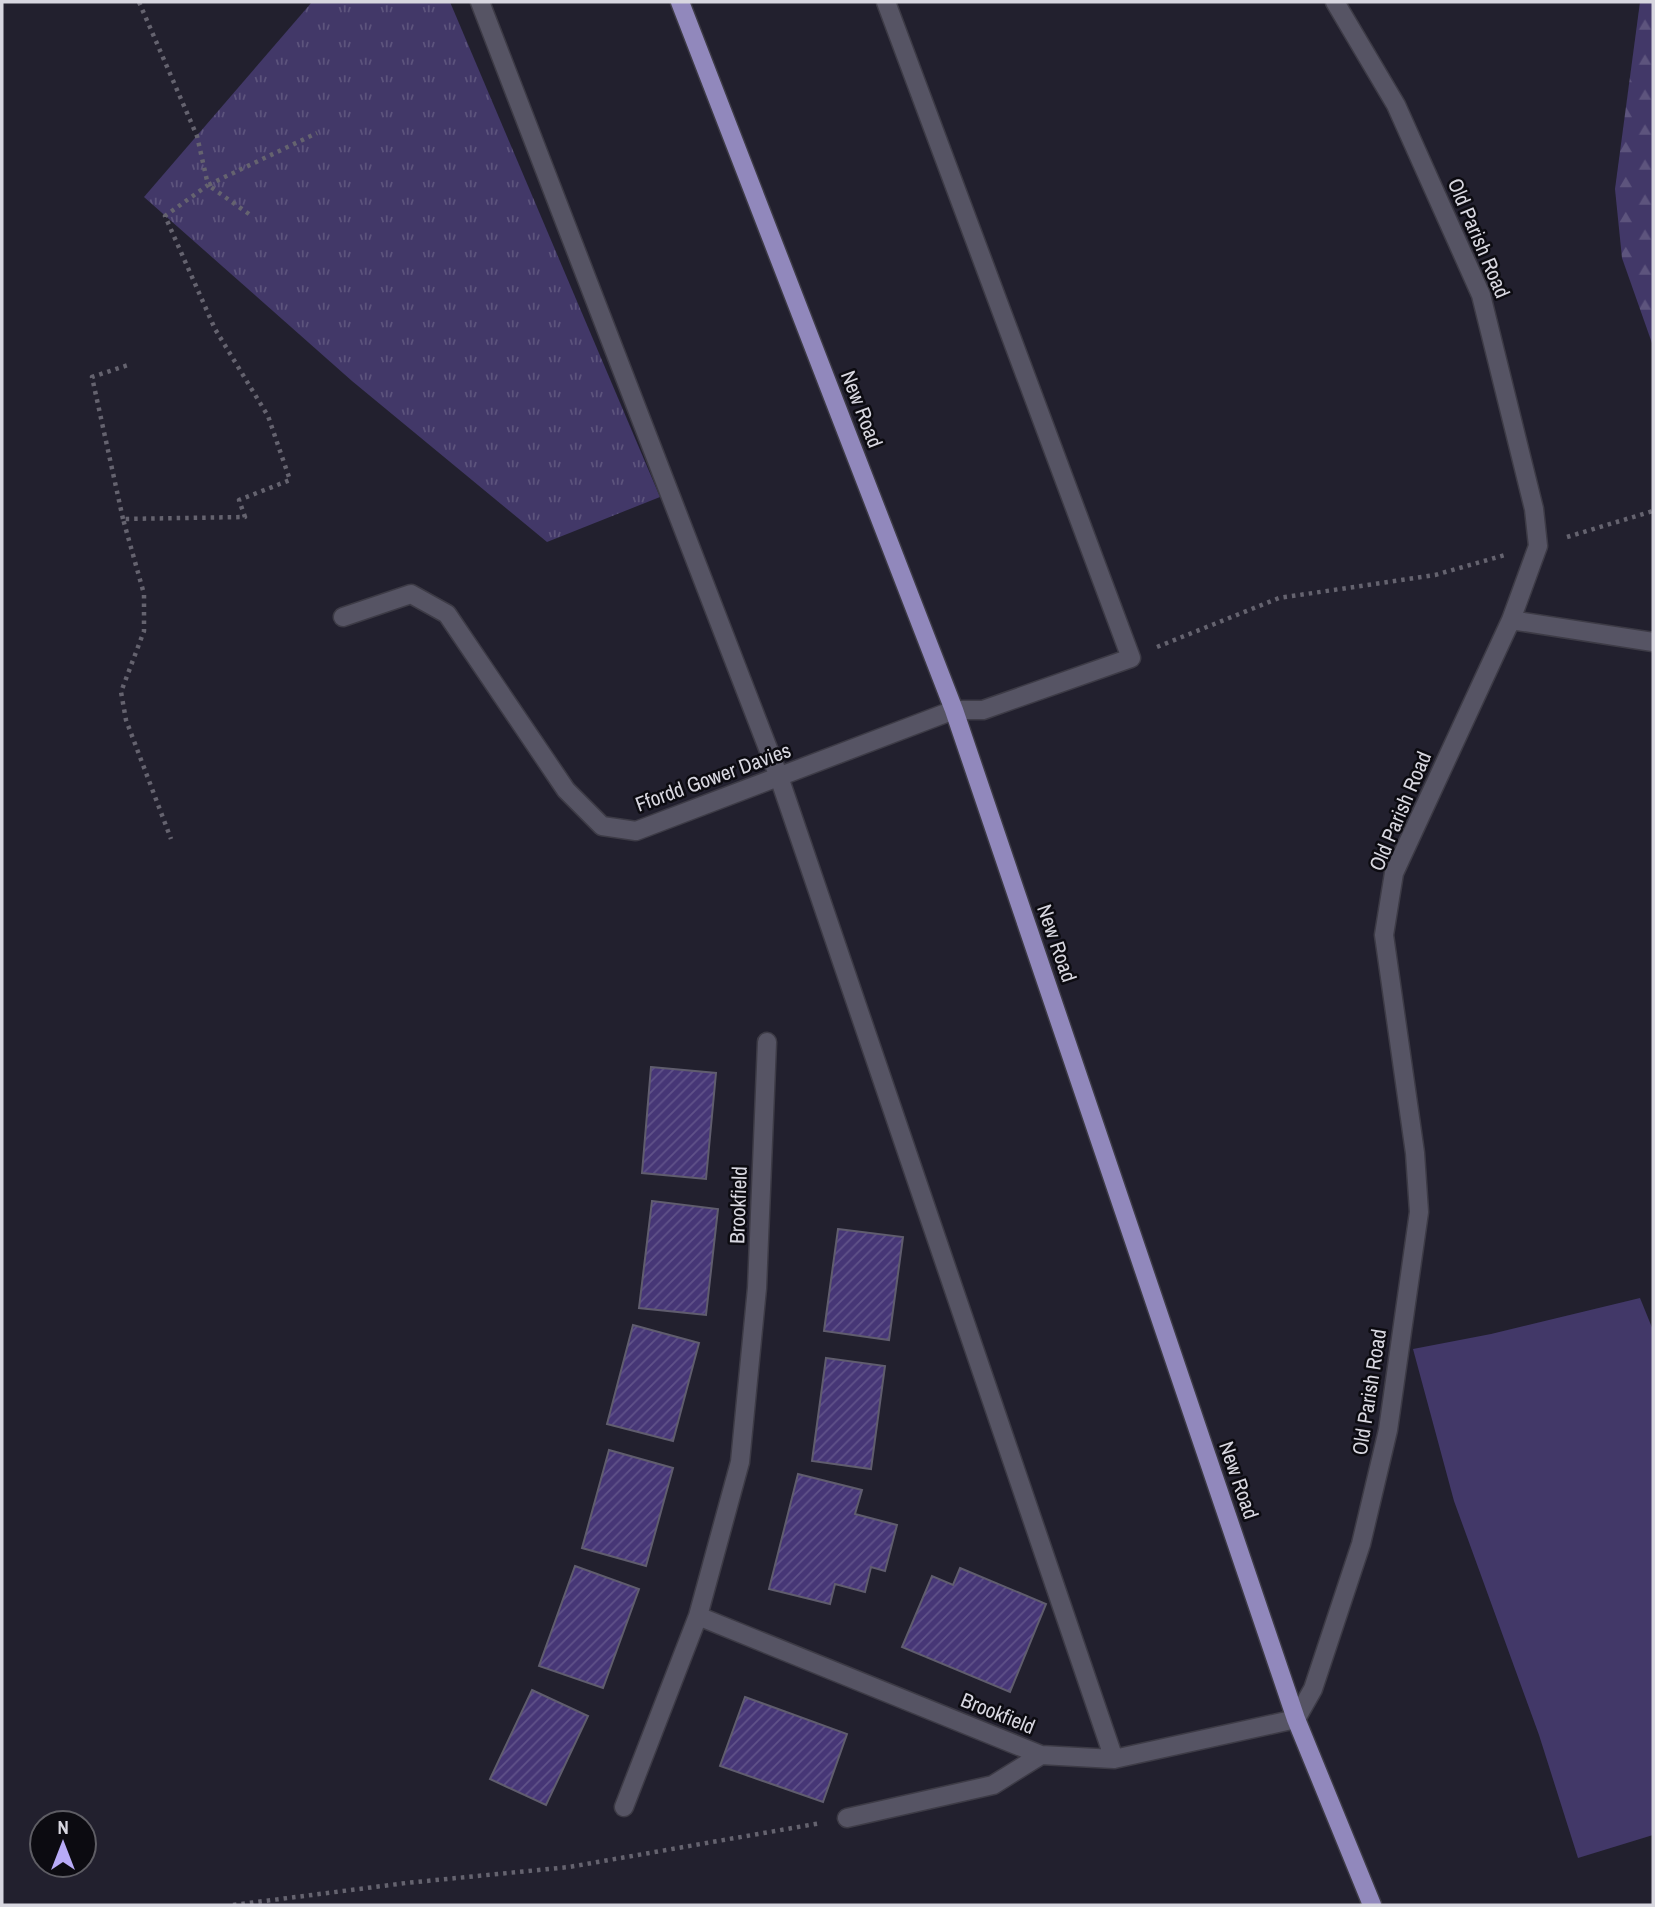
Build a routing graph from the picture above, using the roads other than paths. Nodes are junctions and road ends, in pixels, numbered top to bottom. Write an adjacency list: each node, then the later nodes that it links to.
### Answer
1 (480, 2): 9 (street)
2 (680, 2): 8 (main road, New Road)
3 (886, 2): 8 (street, Ffordd Gower Davies)
4 (1335, 2): 6 (street, Old Parish Road)
5 (343, 617): 9 (street, Ffordd Gower Davies)
6 (1511, 620): 7 (street); 12 (street, Old Parish Road)
7 (1653, 642)
8 (954, 710): 9 (street, Ffordd Gower Davies); 12 (main road, New Road)
9 (779, 777): 14 (street)
10 (766, 1042): 11 (street, Brookfield)
11 (698, 1616): 13 (street, Brookfield); 15 (street, Brookfield)
12 (1296, 1719): 14 (street, Brookfield); 17 (main road, New Road)
13 (1041, 1755): 14 (street, Brookfield); 16 (street)
14 (1114, 1759)
15 (624, 1807)
16 (847, 1818)
17 (1372, 1905)

